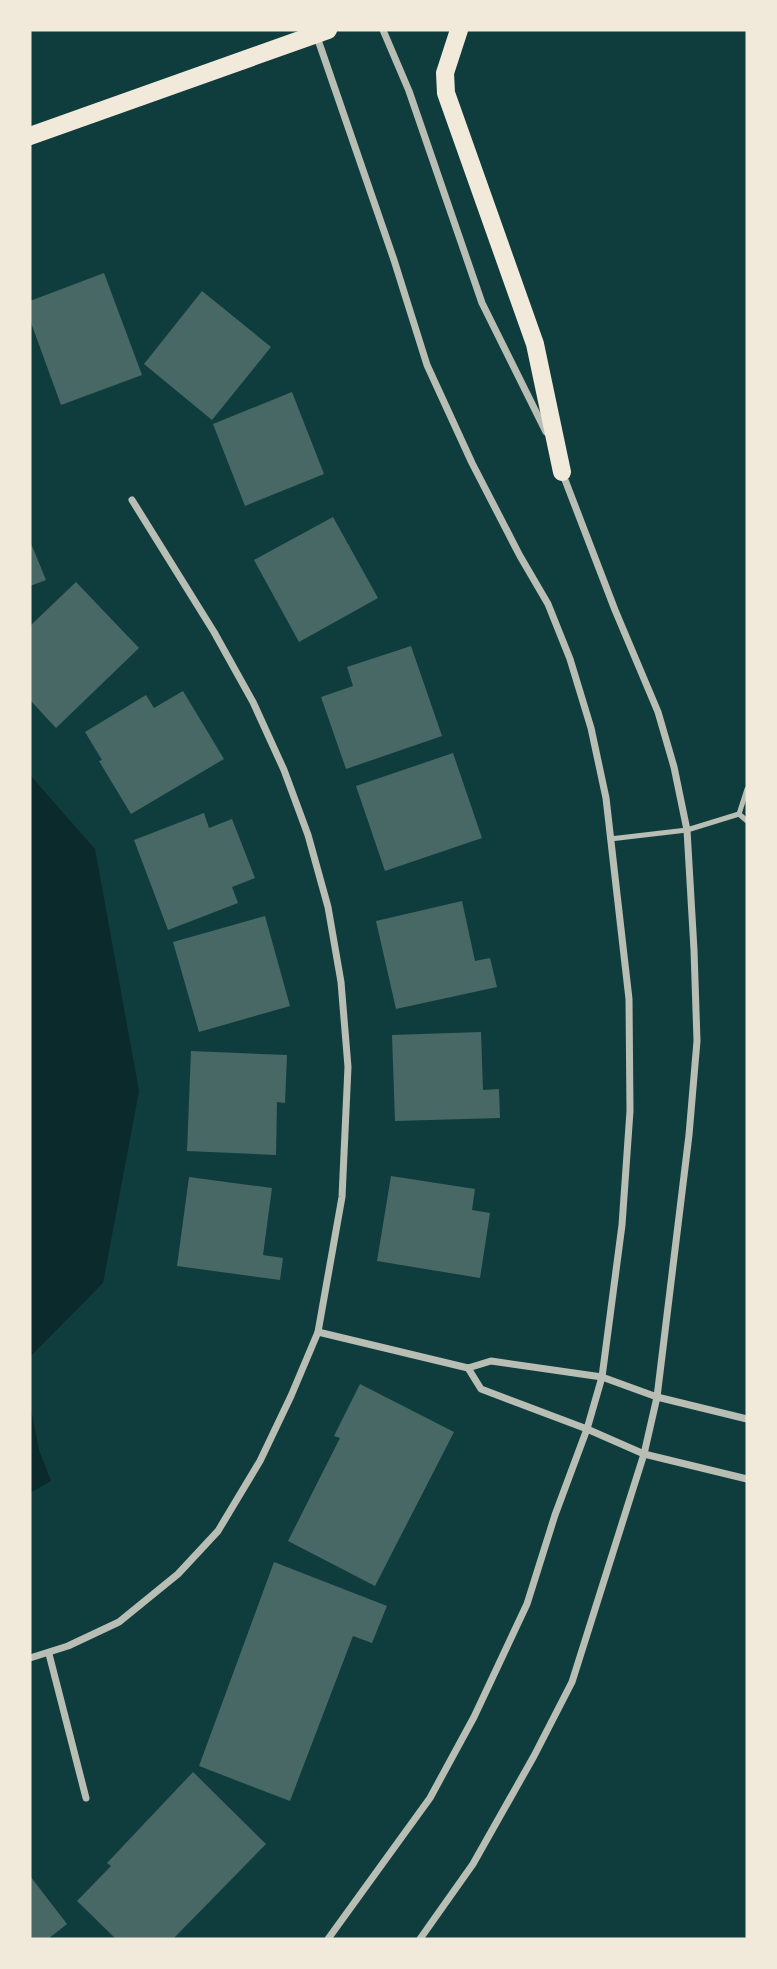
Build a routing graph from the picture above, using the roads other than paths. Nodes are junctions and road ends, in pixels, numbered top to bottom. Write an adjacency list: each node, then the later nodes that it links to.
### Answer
1 (383, 30): 5 (street)
2 (459, 30): 5 (main road)
3 (320, 32): 4 (main road); 11 (street)
4 (30, 136)
5 (562, 472): 10 (street)
6 (132, 500): 12 (street)
7 (747, 789): 8 (lane)
8 (738, 814): 9 (lane); 10 (lane)
9 (747, 821)
10 (687, 830): 11 (lane); 15 (street)
11 (610, 839): 14 (street)
12 (318, 1332): 13 (street); 20 (street)
13 (468, 1368): 14 (street); 17 (street)
14 (602, 1377): 15 (street); 17 (street)
15 (657, 1397): 16 (street); 18 (street)
16 (747, 1419)
17 (587, 1429): 18 (street); 23 (street)
18 (644, 1454): 19 (street); 24 (street)
19 (747, 1479)
20 (49, 1654): 21 (street); 22 (street)
21 (30, 1658)
22 (86, 1798)
23 (328, 1939)
24 (420, 1939)

